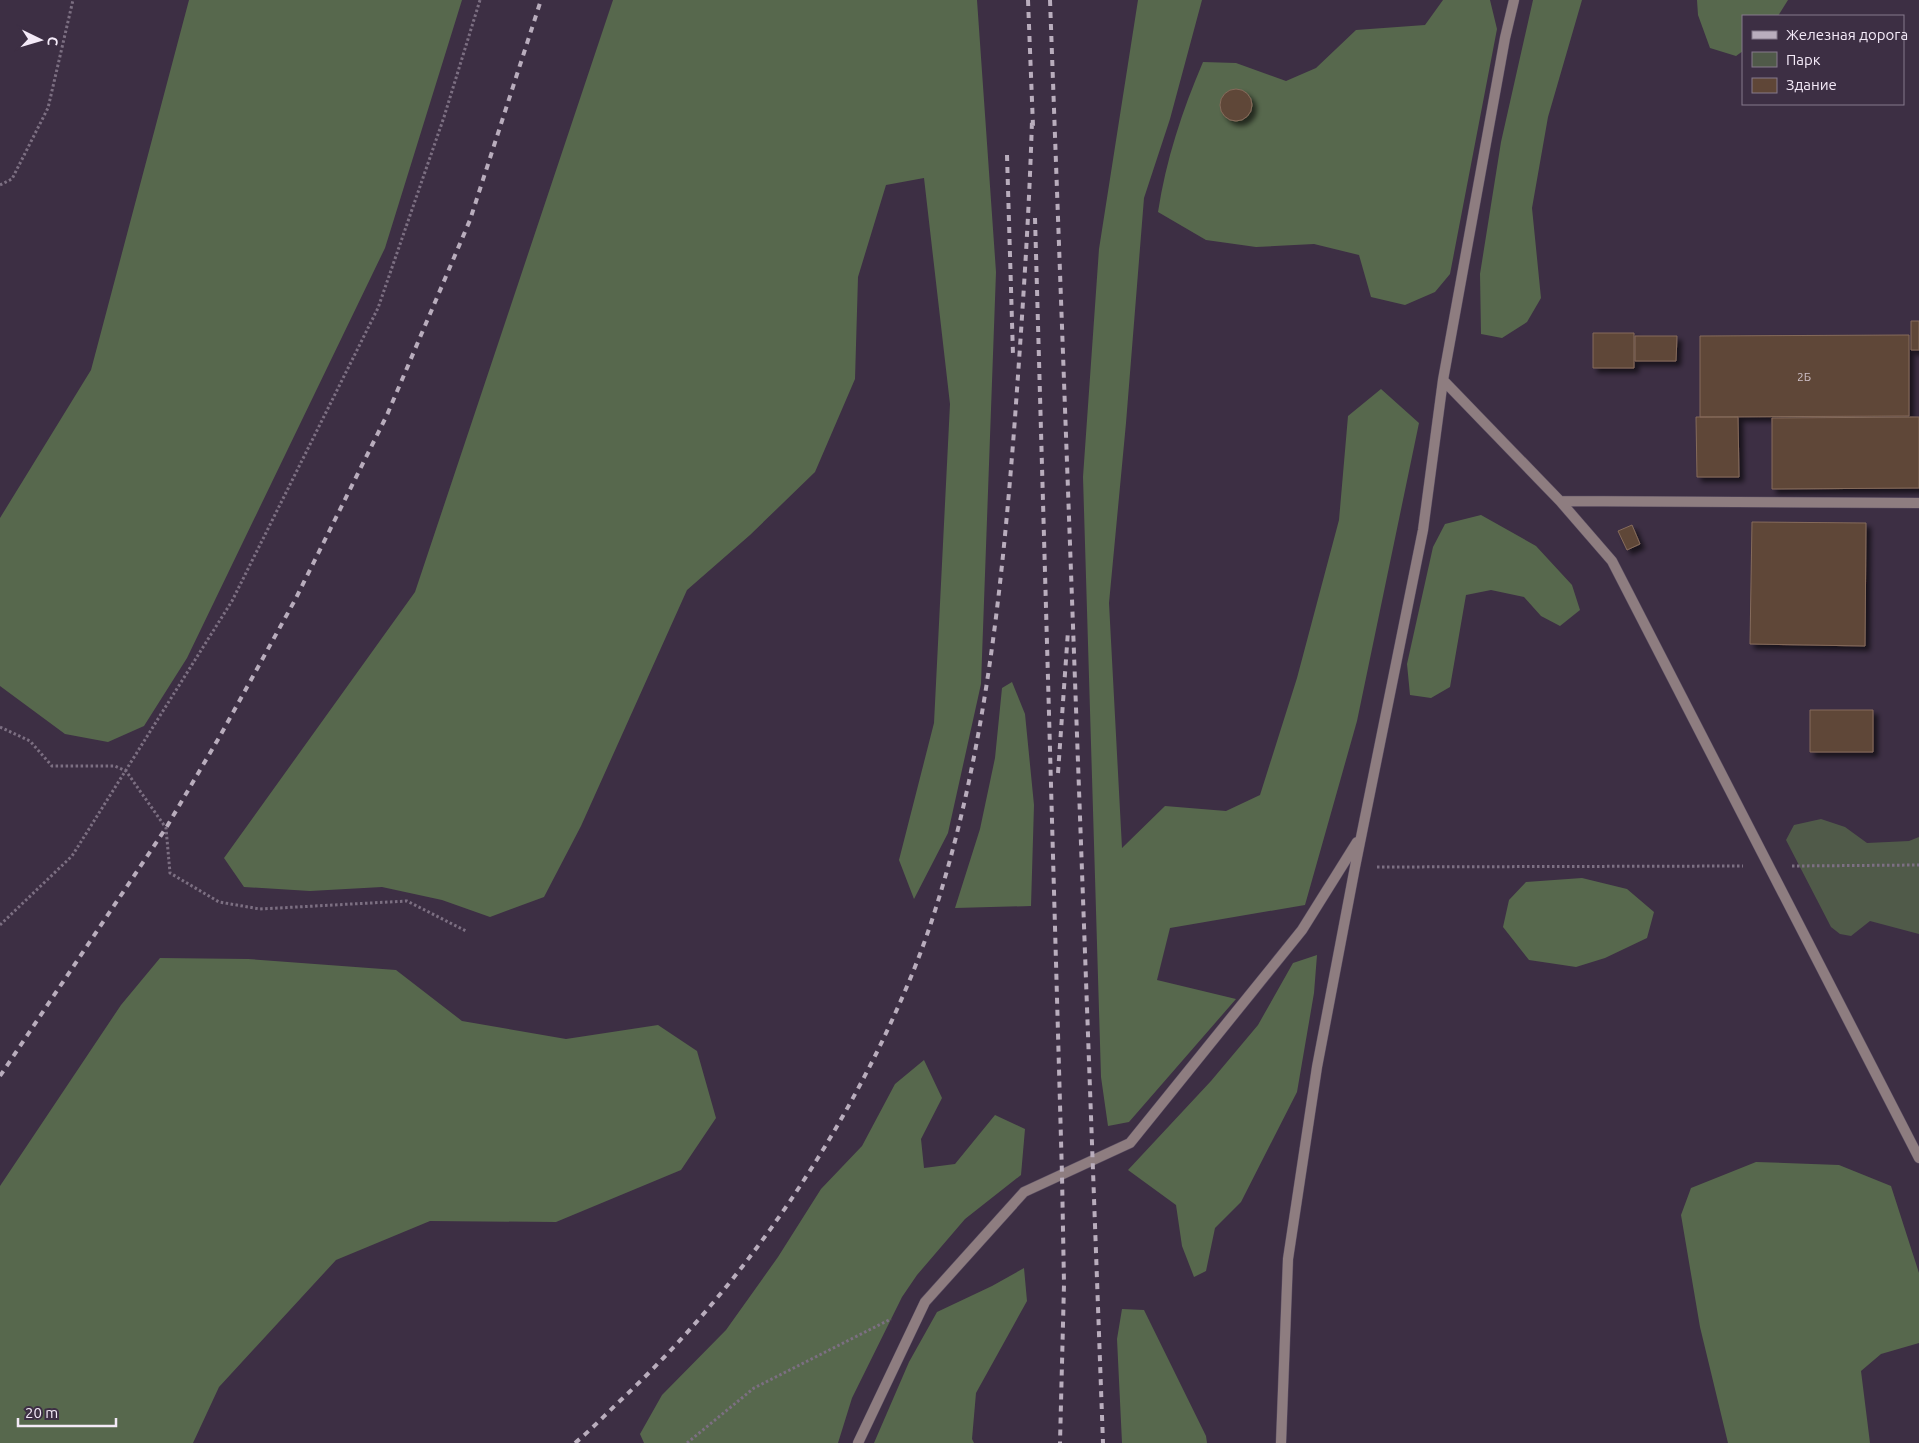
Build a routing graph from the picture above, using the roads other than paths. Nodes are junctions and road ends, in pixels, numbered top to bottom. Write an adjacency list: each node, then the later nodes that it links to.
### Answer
1 (1514, 0): 2 (lane)
2 (1443, 380): 3 (lane); 5 (lane)
3 (1560, 501): 4 (lane); 6 (lane)
4 (1919, 503)
5 (1361, 837): 7 (lane); 8 (lane)
6 (1919, 1158)
7 (858, 1443)
8 (1281, 1443)

